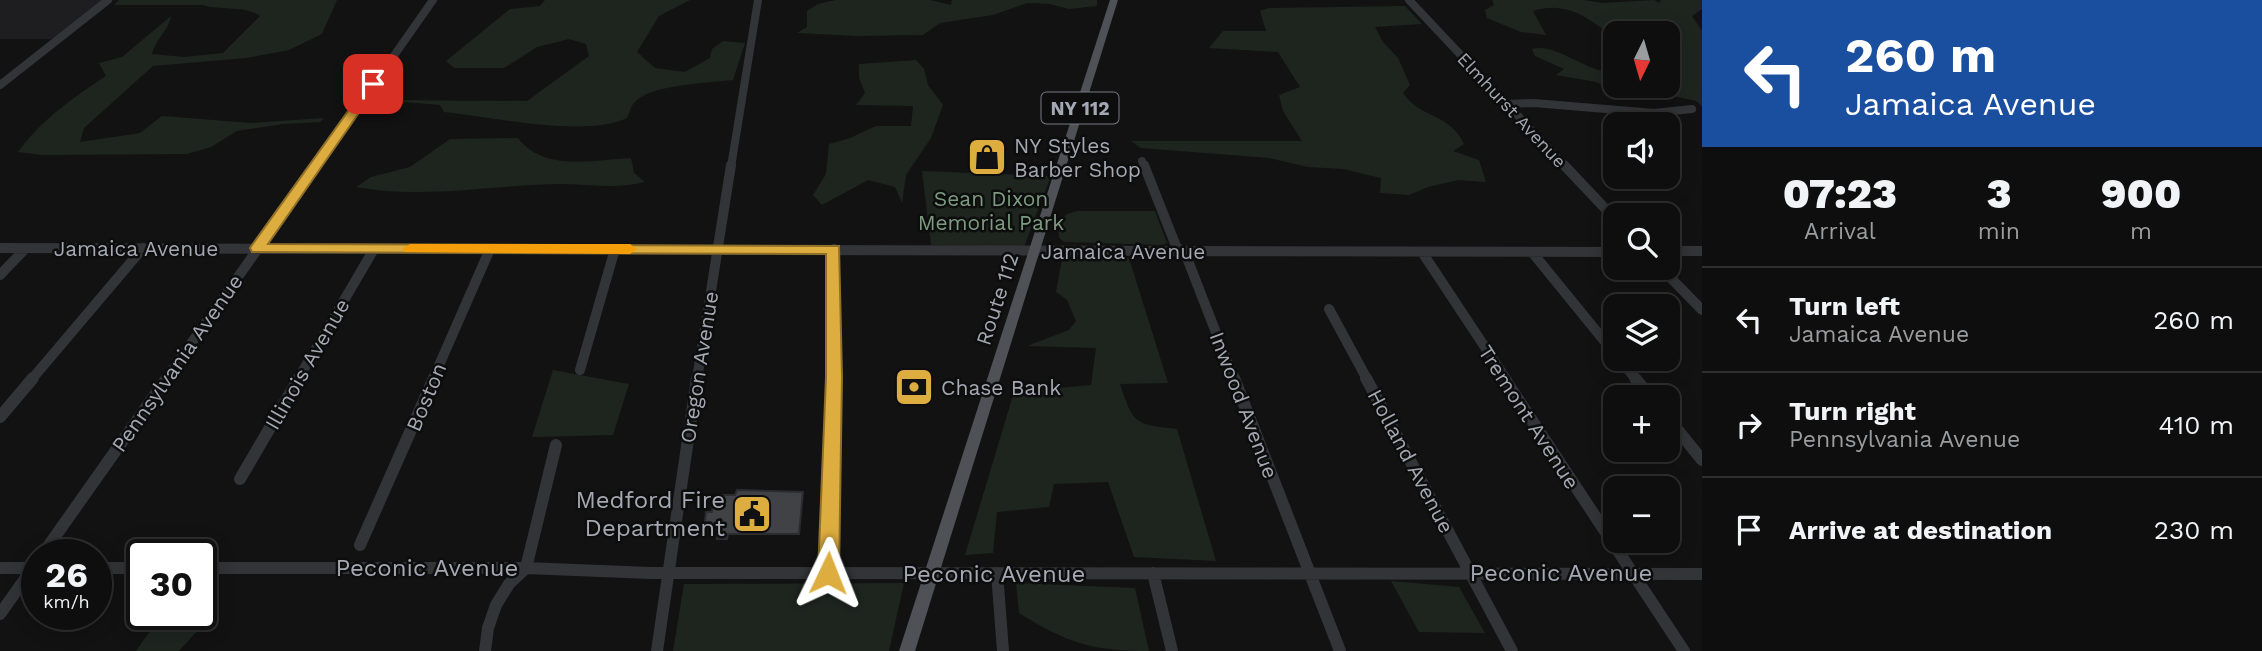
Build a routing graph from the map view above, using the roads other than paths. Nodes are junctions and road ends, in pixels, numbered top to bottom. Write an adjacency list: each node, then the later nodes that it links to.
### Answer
1 (108, 0): 6 (street)
2 (433, 0): 14 (street, Pennsylvania Avenue)
3 (758, 0): 18 (street, Oregon Avenue)
4 (1114, 0): 20 (main road, Route 112 / NY 112)
5 (1409, 0): 7 (street, Elmhurst Avenue)
6 (0, 85)
7 (1506, 104): 8 (street); 10 (street, Elmhurst Avenue)
8 (1692, 109)
9 (1142, 161): 24 (street, Inwood Avenue)
10 (1603, 206)
11 (0, 248): 12 (street, Jamaica Avenue)
12 (26, 248): 13 (street, Jamaica Avenue); 27 (street)
13 (143, 248): 14 (street, Jamaica Avenue); 35 (street)
14 (257, 248): 15 (street, Jamaica Avenue); 40 (street, Pennsylvania Avenue)
15 (374, 248): 16 (street, Jamaica Avenue); 39 (street, Illinois Avenue)
16 (490, 249): 17 (street, Jamaica Avenue); 41 (street, Boston)
17 (615, 249): 18 (street, Jamaica Avenue); 32 (street)
18 (718, 249): 19 (street, Jamaica Avenue); 47 (street, Oregon Avenue)
19 (834, 250): 20 (street, Jamaica Avenue); 48 (street)
20 (1035, 250): 24 (street, Jamaica Avenue); 54 (main road, Route 112 / NY 112)
21 (1603, 251): 26 (street, Jamaica Avenue)
22 (1680, 251): 23 (street)
23 (1702, 251)
24 (1181, 252): 25 (street, Jamaica Avenue); 46 (street, Inwood Avenue)
25 (1422, 252): 26 (street, Jamaica Avenue); 52 (street, Tremont Avenue)
26 (1532, 252): 31 (street)
27 (0, 275)
28 (1673, 280): 30 (street)
29 (1328, 309): 51 (street, Holland Avenue)
30 (1702, 310)
31 (1603, 339)
32 (580, 369)
33 (1629, 371): 34 (street)
34 (1641, 385)
35 (0, 417)
36 (1680, 433): 38 (street)
37 (556, 445): 45 (street)
38 (1702, 460)
39 (240, 479)
40 (53, 539)
41 (360, 545)
42 (21, 567): 43 (street)
43 (0, 568)
44 (217, 568): 45 (street, Peconic Avenue)
45 (526, 568): 47 (street, Peconic Avenue); 57 (street)
46 (1310, 572): 50 (street, Peconic Avenue); 51 (street, Peconic Avenue); 62 (street, Inwood Avenue)
47 (669, 573): 48 (street, Peconic Avenue); 58 (street, Oregon Avenue)
48 (828, 573): 54 (street, Peconic Avenue)
49 (997, 573): 50 (street, Peconic Avenue); 54 (street, Peconic Avenue); 60 (street)
50 (1153, 573): 61 (street)
51 (1472, 573): 52 (street, Peconic Avenue); 63 (street, Holland Avenue)
52 (1632, 573): 53 (street, Peconic Avenue); 64 (street, Tremont Avenue)
53 (1702, 573)
54 (932, 574): 59 (main road, Route 112 / NY 112)
55 (21, 586): 56 (street)
56 (0, 614)
57 (485, 651)
58 (657, 651)
59 (907, 651)
60 (1003, 651)
61 (1172, 651)
62 (1340, 651)
63 (1513, 651)
64 (1684, 651)

